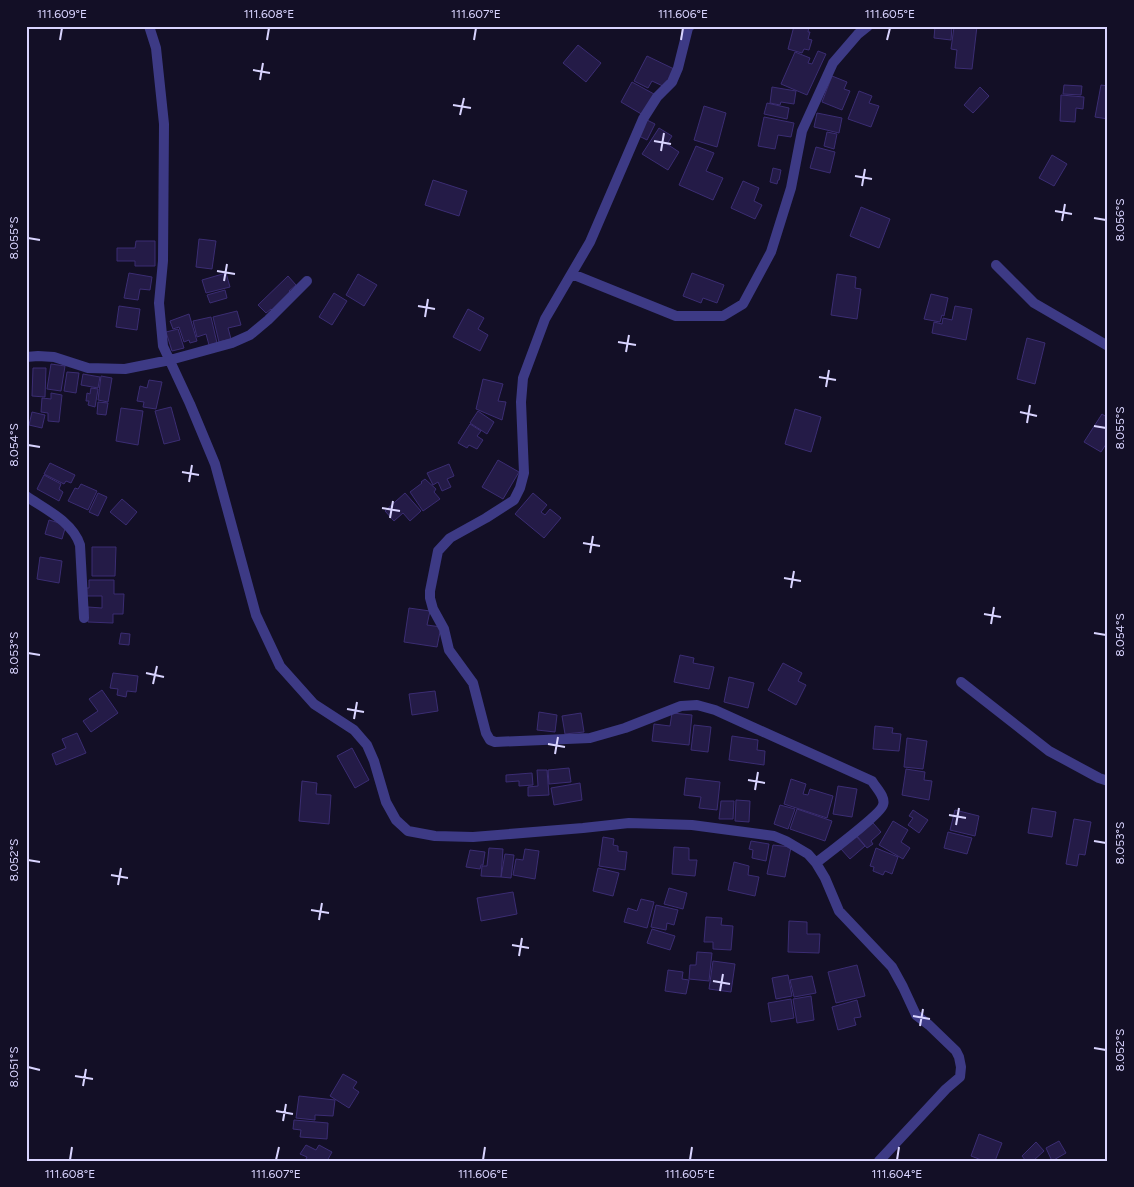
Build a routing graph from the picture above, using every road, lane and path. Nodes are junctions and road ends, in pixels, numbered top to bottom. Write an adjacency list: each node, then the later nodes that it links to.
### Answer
1 (149, 26): 9 (street)
2 (690, 26): 5 (street)
3 (868, 26): 5 (street)
4 (996, 265): 7 (street)
5 (572, 274): 14 (street)
6 (307, 281): 9 (street)
7 (1108, 346)
8 (26, 357): 9 (street)
9 (170, 360): 14 (street)
10 (26, 496): 11 (street)
11 (84, 618)
12 (960, 682): 13 (street)
13 (1108, 781)
14 (816, 863): 15 (street)
15 (879, 1161)

